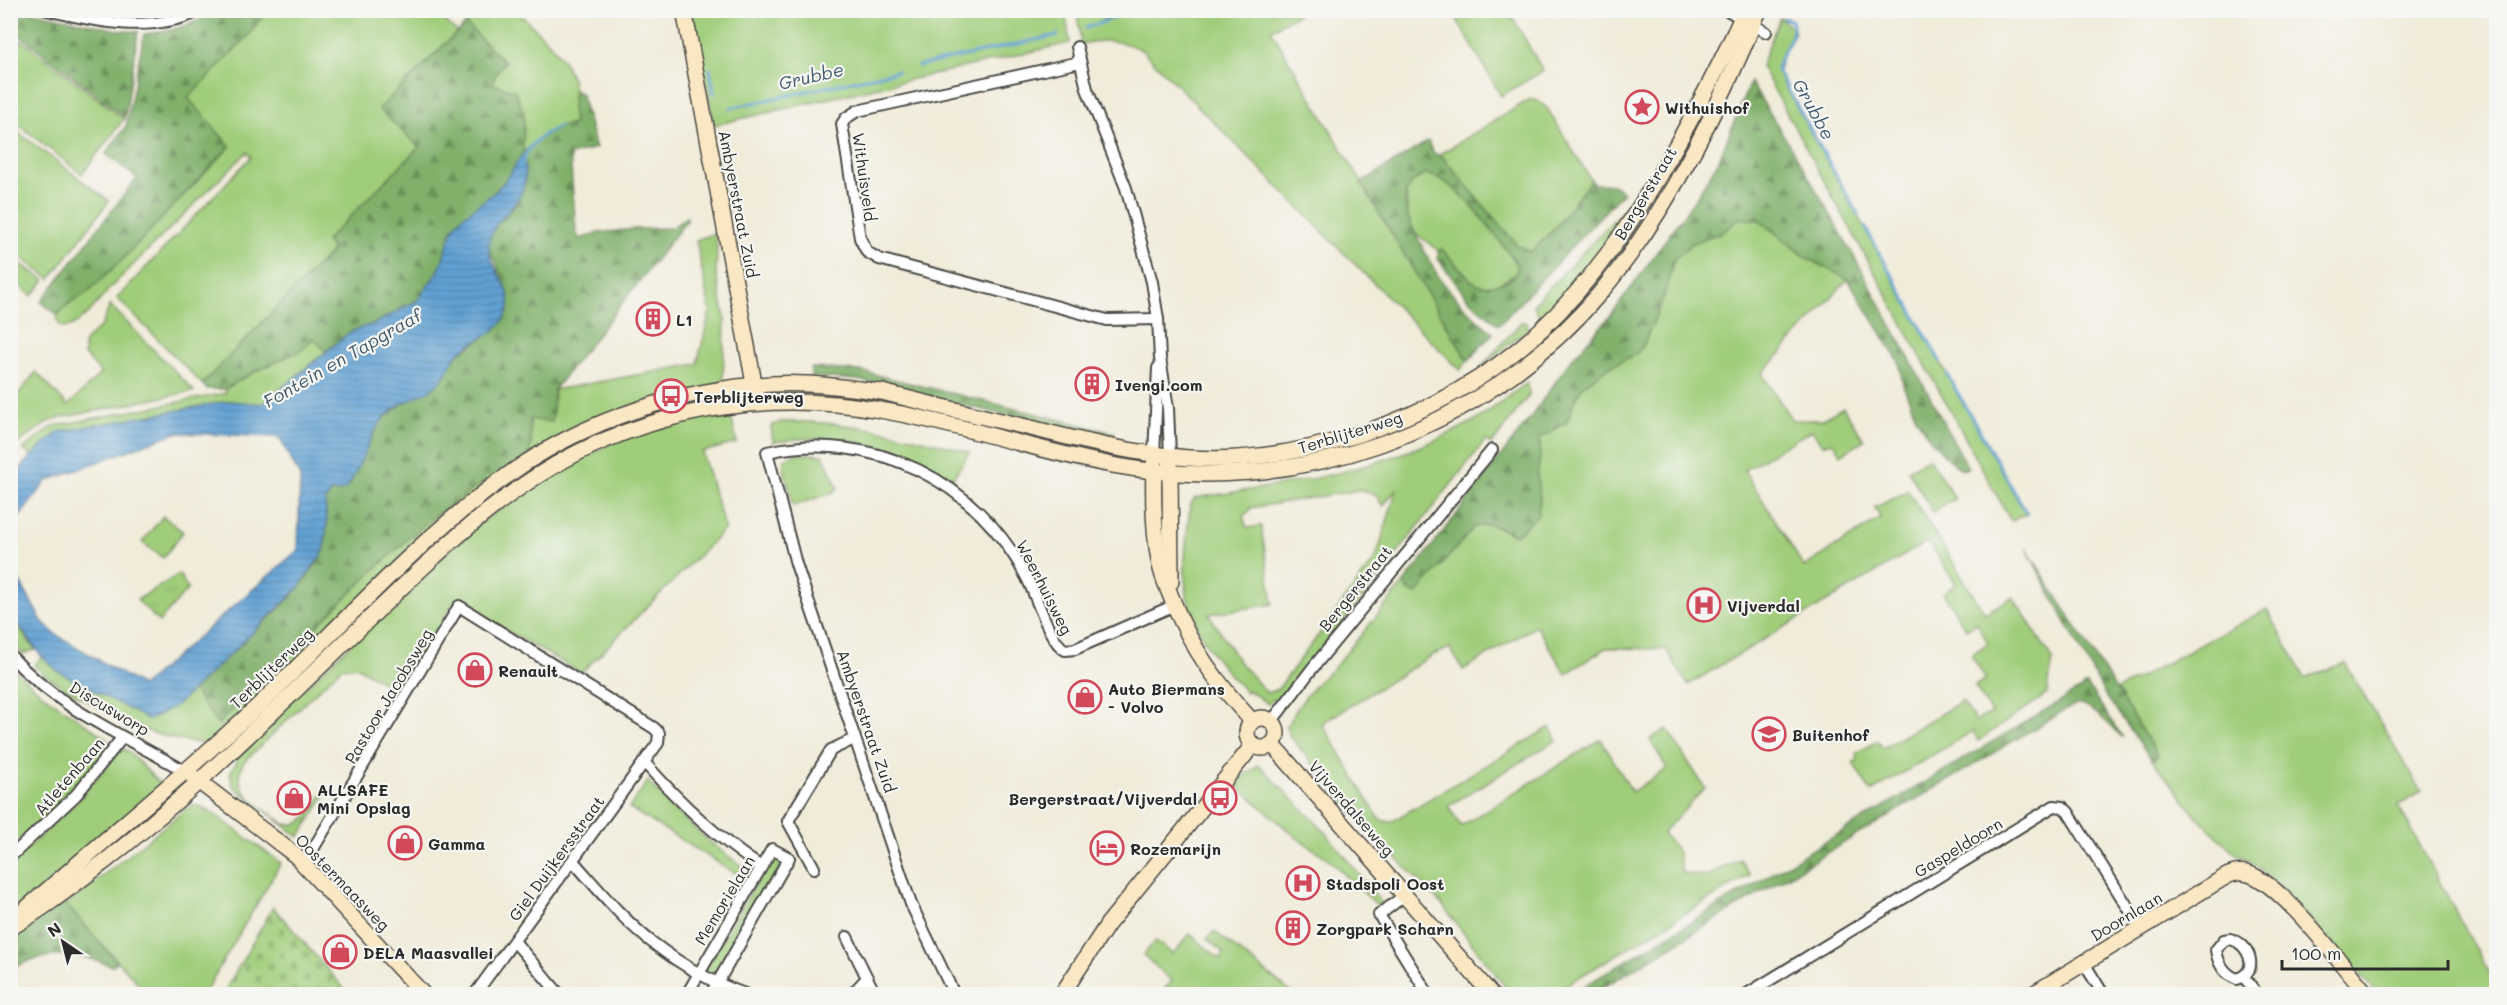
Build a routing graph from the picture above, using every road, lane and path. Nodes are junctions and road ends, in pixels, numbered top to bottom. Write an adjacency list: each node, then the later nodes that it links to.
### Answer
1 (47, 10): 2 (street)
2 (201, 10)
3 (684, 10): 13 (main road, Ambyerstraat Zuid)
4 (1727, 10): 6 (street)
5 (1759, 10): 6 (main road, Bergerstraat)
6 (1751, 22): 10 (main road, Bergerstraat); 12 (main road, Bergerstraat)
7 (1077, 47): 8 (street)
8 (1080, 62): 9 (street); 9 (street, Withuisveld)
9 (1158, 319): 11 (street)
10 (1512, 354): 18 (main road, Terblijterweg)
11 (1160, 358): 17 (street); 18 (street)
12 (1522, 366): 20 (main road, Terblijterweg)
13 (754, 386): 14 (main road, Ambyerstraat Zuid); 17 (main road, Terblijterweg); 31 (main road, Terblijterweg)
14 (758, 403): 19 (main road, Terblijterweg); 32 (main road, Terblijterweg)
15 (1492, 450): 25 (street, Bergerstraat)
16 (766, 452): 21 (street, Weerhuisweg); 27 (street, Ambyerstraat Zuid)
17 (1154, 455): 18 (main road, Terblijterweg); 19 (main road)
18 (1170, 456): 20 (main road)
19 (1153, 471): 20 (main road, Terblijterweg); 21 (main road)
20 (1170, 473): 21 (main road)
21 (1174, 605): 24 (main road)
22 (459, 606): 30 (street, Giel Duijkersstraat); 35 (street, Pastoor Jacobsweg)
23 (10, 655): 26 (street, Discusworp)
24 (1252, 721): 25 (main road); 29 (main road)
25 (1272, 722): 28 (main road)
26 (122, 738): 31 (street, Discusworp); 33 (street, Atletenbaan)
27 (854, 739): 37 (street); 57 (street, Ambyerstraat Zuid)
28 (1272, 744): 29 (main road); 38 (main road, Vijverdalseweg)
29 (1253, 745): 58 (main road)
30 (644, 762): 34 (street, Giel Duijkersstraat); 36 (street)
31 (186, 772): 32 (main road, Discusworp); 39 (main road, Terblijterweg)
32 (199, 781): 35 (main road, Oostermaasweg); 40 (main road, Terblijterweg)
33 (10, 857)
34 (573, 861): 43 (street, Giel Duijkersstraat); 45 (street)
35 (304, 864): 49 (main road, Oostermaasweg)
36 (761, 867): 45 (street, Memorielaan); 48 (street, Memorielaan)
37 (814, 868)
38 (1405, 895): 59 (street); 60 (main road, Vijverdalseweg)
39 (10, 923)
40 (10, 928)
41 (2141, 928): 44 (main road, Doornlaan); 61 (street, Gaspeldoorn); 65 (main road, Doornlaan)
42 (848, 937): 47 (street)
43 (514, 941): 50 (street, Giel Duijkersstraat); 51 (street)
44 (2084, 963): 62 (main road, Doornlaan); 63 (street)
45 (698, 972): 48 (street); 52 (street, Memorielaan)
46 (2244, 977): 64 (street)
47 (867, 978): 55 (street); 56 (street)
48 (718, 982): 53 (street, Memorielaan); 54 (street)
49 (423, 994)
50 (475, 994)
51 (559, 994)
52 (687, 994)
53 (711, 994)
54 (745, 994)
55 (852, 994)
56 (875, 994)
57 (954, 994)
58 (1062, 994)
59 (1428, 994)
60 (1491, 994)
61 (1748, 994)
62 (2033, 994)
63 (2103, 994)
64 (2257, 994)
65 (2367, 994)

